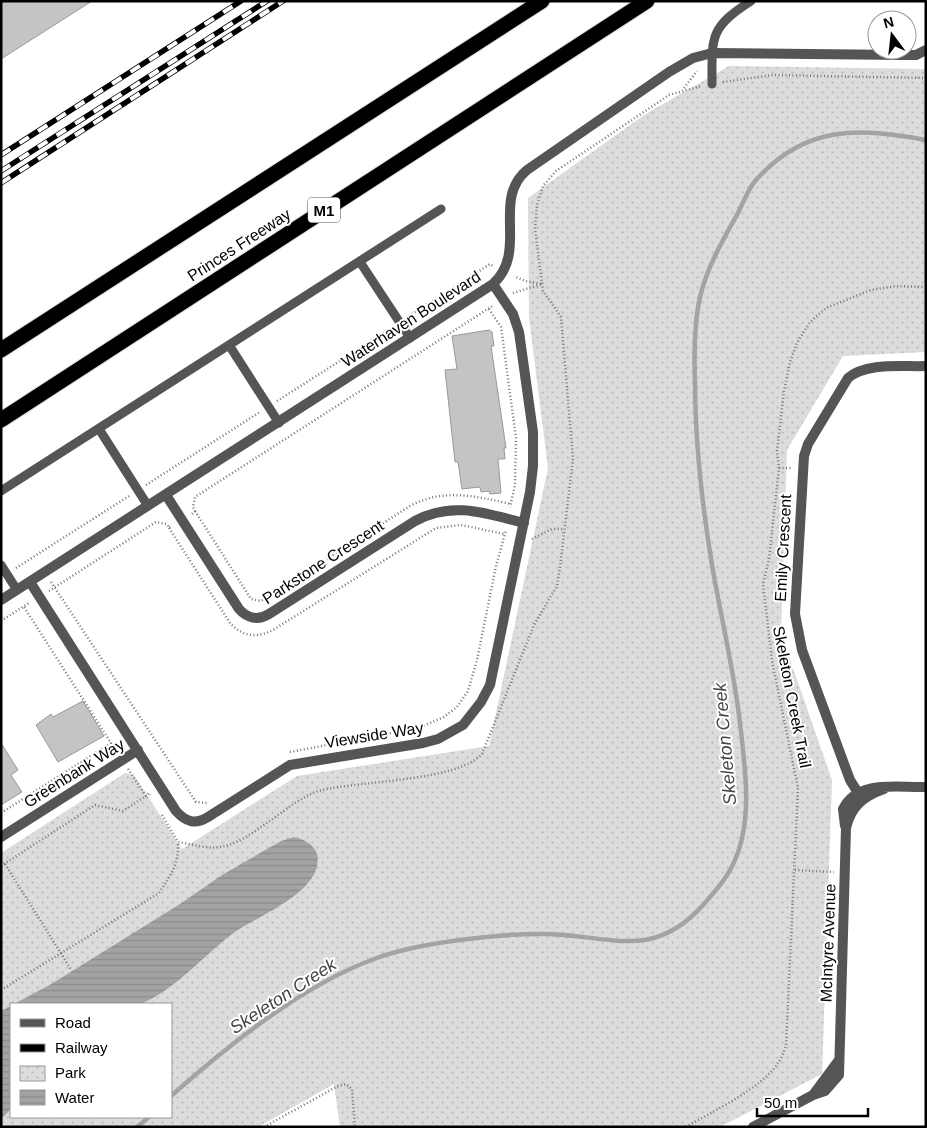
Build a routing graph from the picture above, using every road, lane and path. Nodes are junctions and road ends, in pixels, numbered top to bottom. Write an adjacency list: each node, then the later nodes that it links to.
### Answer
1 (542, 1): 16 (highway)
2 (647, 1): 19 (highway, Princes Freeway / M1)
3 (751, 1): 5 (lane)
4 (926, 50): 5 (street, Waterhaven Boulevard)
5 (712, 53): 6 (lane); 9 (street, Waterhaven Boulevard)
6 (712, 84)
7 (441, 209): 8 (lane)
8 (360, 262): 13 (lane); 15 (lane)
9 (504, 271): 10 (street, Waterhaven Boulevard); 12 (path); 13 (path)
10 (493, 284): 12 (street, Viewside Way); 14 (street, Waterhaven Boulevard)
11 (926, 287): 53 (path, Skeleton Creek Trail)
12 (503, 298): 27 (path); 29 (street, Viewside Way)
13 (400, 322): 14 (lane); 18 (path)
14 (410, 338): 20 (street, Waterhaven Boulevard)
15 (229, 345): 18 (lane); 21 (lane)
16 (1, 350)
17 (926, 366): 45 (street, Emily Crescent)
18 (269, 407): 20 (lane); 22 (path)
19 (1, 420)
20 (278, 423): 24 (street, Waterhaven Boulevard)
21 (99, 429): 22 (lane); 23 (lane)
22 (137, 490): 26 (lane); 31 (path)
23 (1, 491)
24 (166, 495): 26 (street, Waterhaven Boulevard); 28 (street, Parkstone Crescent)
25 (511, 504): 27 (path)
26 (148, 506): 32 (street, Waterhaven Boulevard)
27 (195, 511): 28 (path)
28 (182, 520): 29 (street, Parkstone Crescent); 33 (path)
29 (524, 524): 40 (street, Viewside Way)
30 (1, 565): 31 (lane)
31 (7, 574): 34 (lane)
32 (30, 582): 34 (street, Waterhaven Boulevard); 35 (street, Viewside Way)
33 (54, 587): 35 (path); 46 (path)
34 (17, 590): 36 (street, Waterhaven Boulevard)
35 (40, 597): 37 (path); 40 (street, Viewside Way)
36 (1, 600)
37 (24, 607): 38 (path); 49 (path)
38 (1, 621)
39 (444, 717): 41 (path)
40 (138, 750): 50 (street, Greenbank Way)
41 (284, 755)
42 (926, 787): 45 (street)
43 (149, 793): 47 (path)
44 (146, 796): 52 (path)
45 (860, 796): 54 (street, McIntyre Avenue)
46 (214, 799)
47 (154, 801)
48 (159, 809): 51 (path)
49 (1, 813)
50 (1, 837)
51 (178, 842)
52 (3, 865): 55 (path)
53 (795, 870): 54 (path); 58 (path, Skeleton Creek Trail)
54 (845, 872): 59 (street, McIntyre Avenue)
55 (72, 971)
56 (264, 1127): 57 (path)
57 (355, 1127)
58 (686, 1127)
59 (753, 1127)

